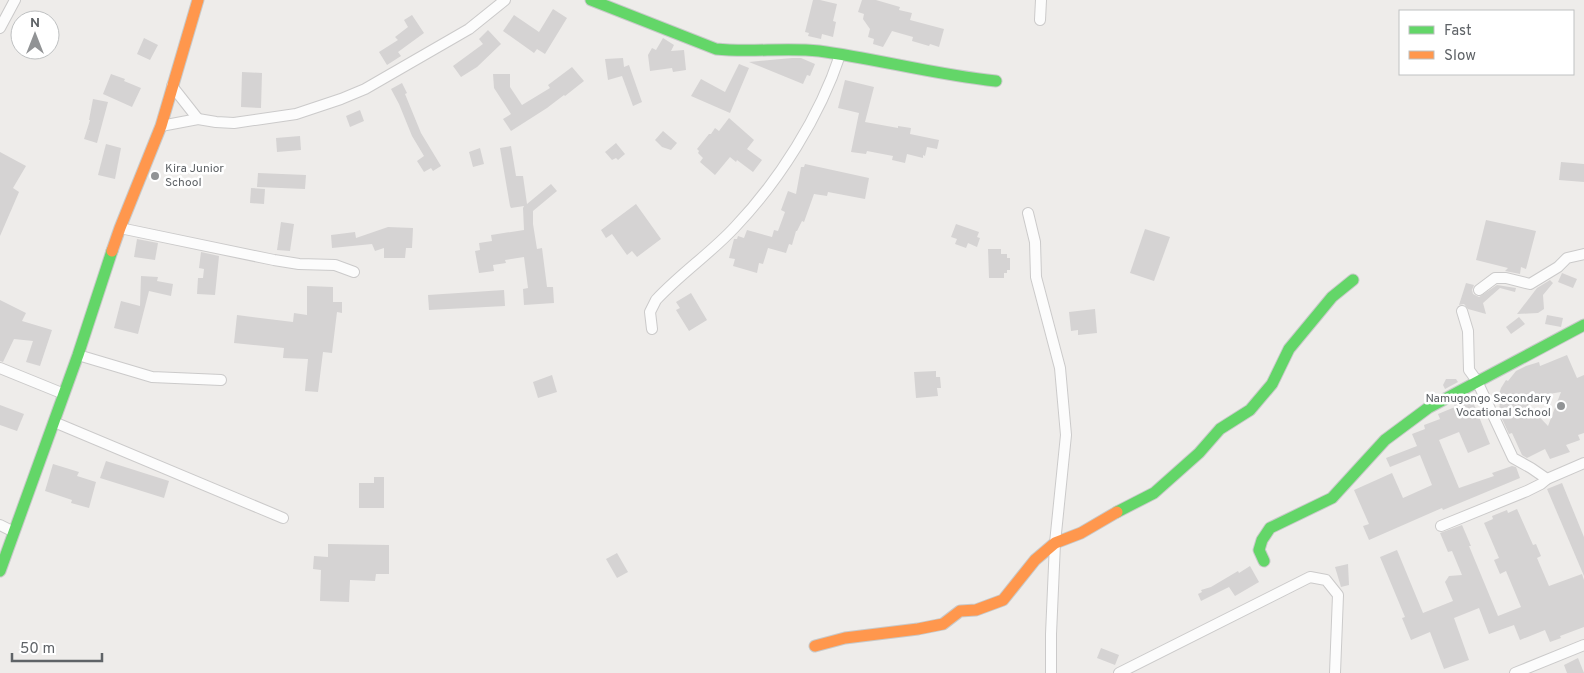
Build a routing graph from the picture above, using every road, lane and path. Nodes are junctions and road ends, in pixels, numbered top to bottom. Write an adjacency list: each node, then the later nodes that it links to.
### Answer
1 (15, 0): 7 (street)
2 (198, 0): 10 (street)
3 (505, 0): 11 (street)
4 (591, 0): 8 (street)
5 (1042, 0): 6 (street)
6 (1040, 20)
7 (0, 28)
8 (840, 55): 9 (street); 21 (street)
9 (996, 81)
10 (172, 86): 11 (street); 12 (street)
11 (198, 119): 12 (street)
12 (161, 126): 14 (street)
13 (1028, 213): 34 (street)
14 (120, 228): 16 (street); 22 (street)
15 (1584, 254): 18 (street)
16 (354, 272)
17 (1352, 280): 34 (street)
18 (1479, 290)
19 (1462, 311): 25 (street)
20 (1584, 325): 25 (street)
21 (652, 329)
22 (78, 355): 24 (street); 26 (street)
23 (0, 368): 26 (street)
24 (221, 380)
25 (1477, 381): 29 (street); 35 (street)
26 (64, 394): 27 (street)
27 (54, 422): 30 (street); 33 (street)
28 (1584, 463): 29 (street)
29 (1547, 479): 32 (street)
30 (283, 518)
31 (0, 525): 33 (street)
32 (1441, 526)
33 (14, 532): 36 (street)
34 (1055, 543): 38 (street); 39 (street)
35 (1264, 562)
36 (1, 564)
37 (1584, 645): 42 (street)
38 (814, 646)
39 (1051, 673)
40 (1119, 673): 41 (street)
41 (1335, 673)
42 (1515, 673)

